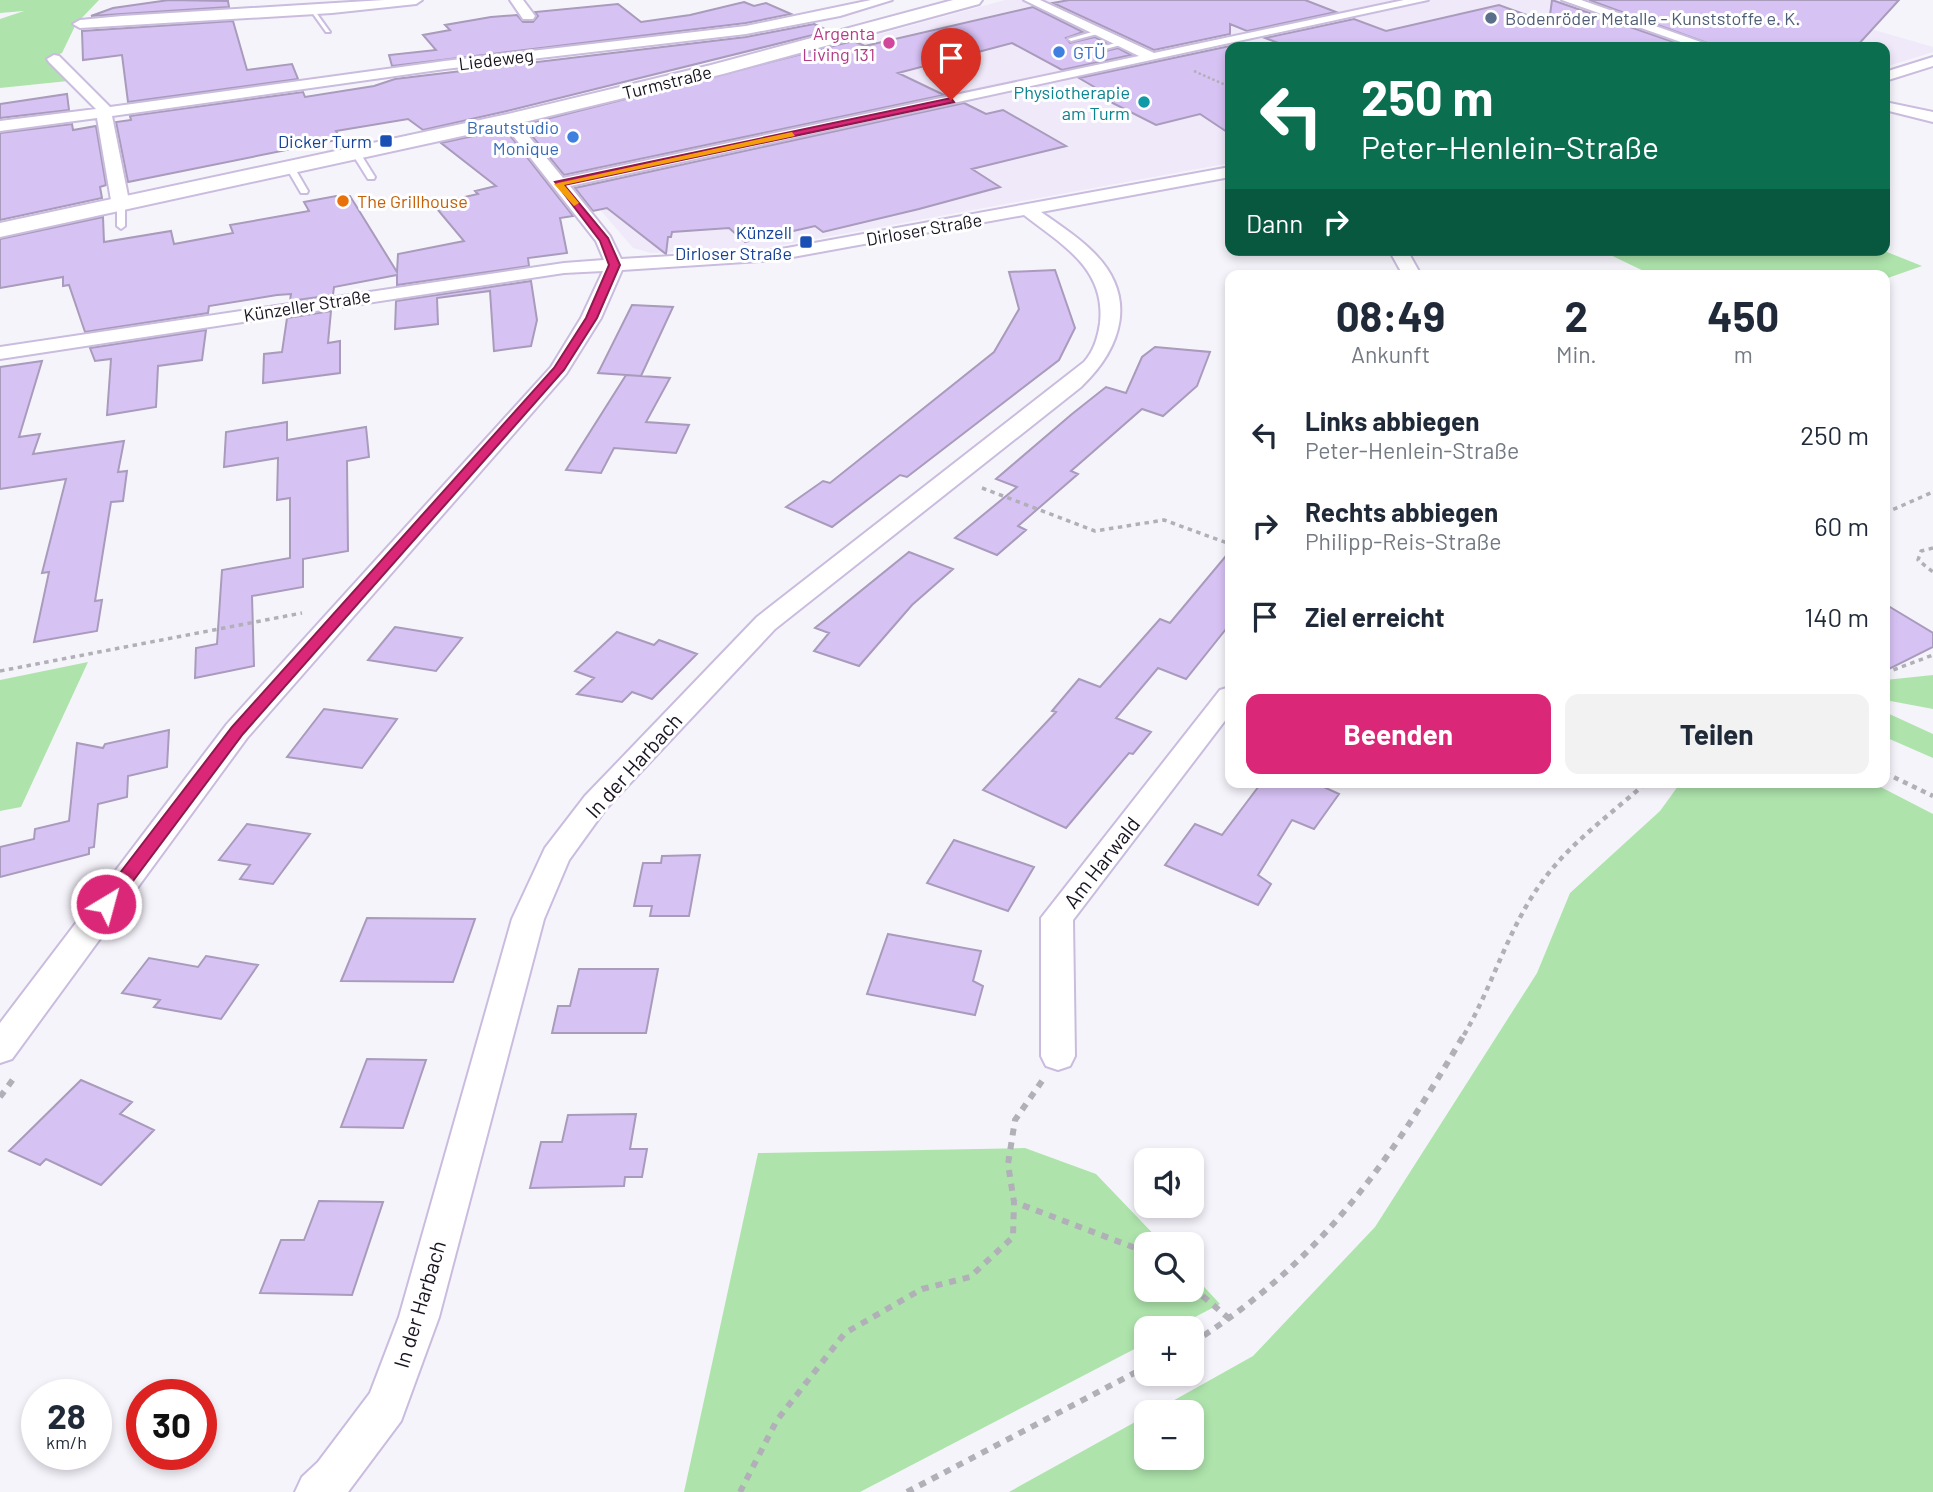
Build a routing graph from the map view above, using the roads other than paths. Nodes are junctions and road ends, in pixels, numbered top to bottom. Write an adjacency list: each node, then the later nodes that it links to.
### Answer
1 (416, 0): 8 (street)
2 (516, 0): 9 (street)
3 (886, 0): 22 (street, Liedeweg)
4 (973, 0): 24 (main road, Turmstraße)
5 (1030, 0): 12 (street)
6 (1422, 0): 17 (street)
7 (1568, 0): 14 (street)
8 (313, 12): 10 (street); 11 (lane)
9 (528, 16)
10 (80, 24)
11 (328, 30)
12 (1099, 32): 13 (lane); 15 (street)
13 (1071, 39)
14 (1694, 42)
15 (1122, 43): 16 (lane); 17 (street)
16 (1091, 51)
17 (1153, 57): 30 (street)
18 (54, 59): 22 (street)
19 (1933, 61): 20 (street)
20 (1890, 75)
21 (1890, 107): 23 (street)
22 (104, 113): 25 (street, Liedeweg); 33 (street)
23 (1933, 117)
24 (508, 120): 26 (main road, Turmstraße); 30 (street)
25 (0, 126)
26 (357, 155): 27 (main road, Turmstraße); 29 (lane)
27 (291, 169): 31 (lane); 33 (main road, Turmstraße)
28 (1225, 173): 32 (street, Dirloser Straße)
29 (371, 177)
30 (558, 184): 35 (street)
31 (304, 191)
32 (1028, 210): 35 (street, Dirloser Straße); 40 (street, In der Harbach)
33 (121, 216): 34 (main road, Turmstraße)
34 (0, 230)
35 (615, 265): 36 (street, Künzeller Straße); 38 (street)
36 (0, 353)
37 (1225, 702): 39 (street, Am Harwald)
38 (0, 1049)
39 (1058, 1056)
40 (317, 1492)

